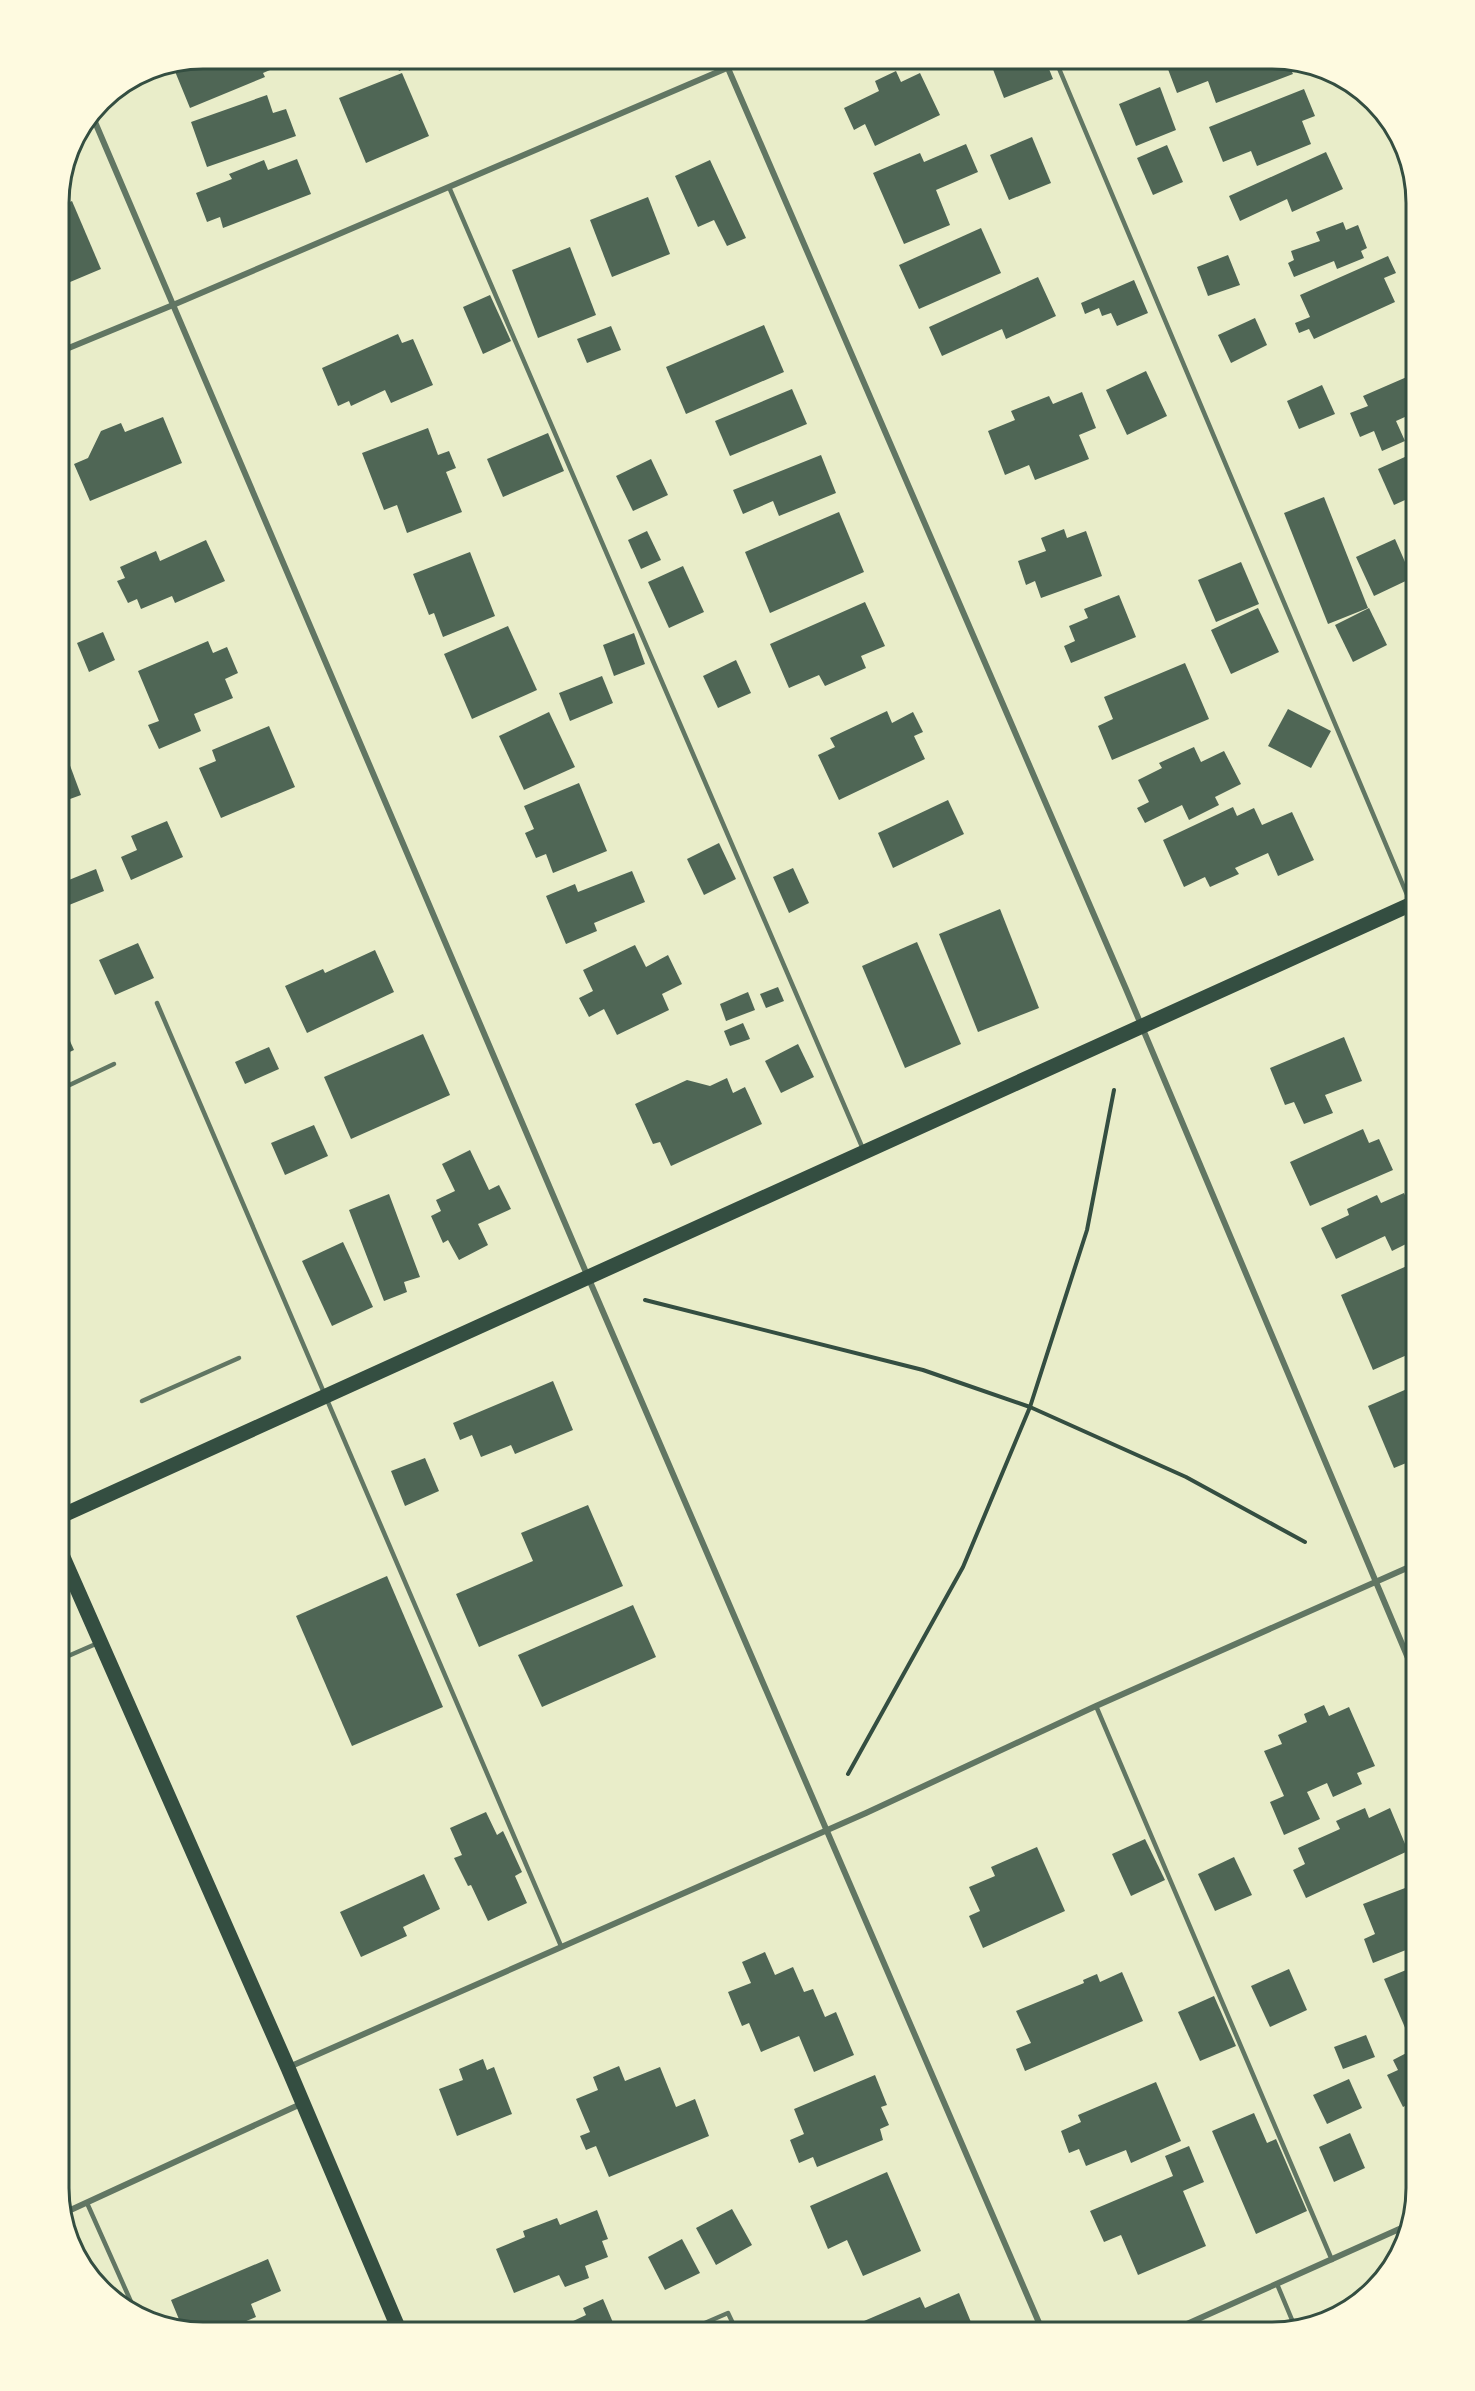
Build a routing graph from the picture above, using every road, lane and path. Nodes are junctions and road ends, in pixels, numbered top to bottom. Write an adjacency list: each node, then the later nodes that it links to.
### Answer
1 (723, 69): 5 (street)
2 (729, 69): 11 (street)
3 (1059, 69): 8 (lane)
4 (96, 123): 6 (street)
5 (449, 187): 6 (street); 15 (lane)
6 (173, 305): 7 (street); 16 (street)
7 (69, 348)
8 (1406, 886)
9 (1406, 911): 11 (main road)
10 (157, 1003): 19 (lane)
11 (1142, 1026): 15 (main road); 26 (street)
12 (114, 1064): 13 (lane)
13 (69, 1085)
14 (1114, 1089): 21 (path)
15 (864, 1152): 16 (main road)
16 (588, 1277): 19 (main road); 32 (street)
17 (645, 1300): 21 (path)
18 (239, 1358): 20 (lane)
19 (325, 1396): 22 (main road); 33 (lane)
20 (142, 1401)
21 (1030, 1407): 23 (path); 31 (path)
22 (69, 1512)
23 (1305, 1542)
24 (1406, 1569): 26 (street)
25 (69, 1571): 27 (main road)
26 (1376, 1583): 28 (street); 30 (street)
27 (100, 1642): 29 (lane); 34 (main road)
28 (1406, 1654)
29 (69, 1656)
30 (1096, 1706): 32 (street); 39 (lane)
31 (848, 1774)
32 (826, 1830): 33 (street); 46 (street)
33 (561, 1946): 34 (street)
34 (288, 2068): 35 (main road)
35 (303, 2103): 36 (street); 43 (main road)
36 (87, 2203): 37 (street); 41 (lane)
37 (71, 2210)
38 (1399, 2229): 39 (street)
39 (1332, 2260): 40 (street)
40 (1276, 2284): 42 (lane); 47 (street)
41 (130, 2300)
42 (1292, 2320)
43 (396, 2322)
44 (707, 2322): 45 (lane)
45 (732, 2322)
46 (1039, 2322)
47 (1191, 2322)

